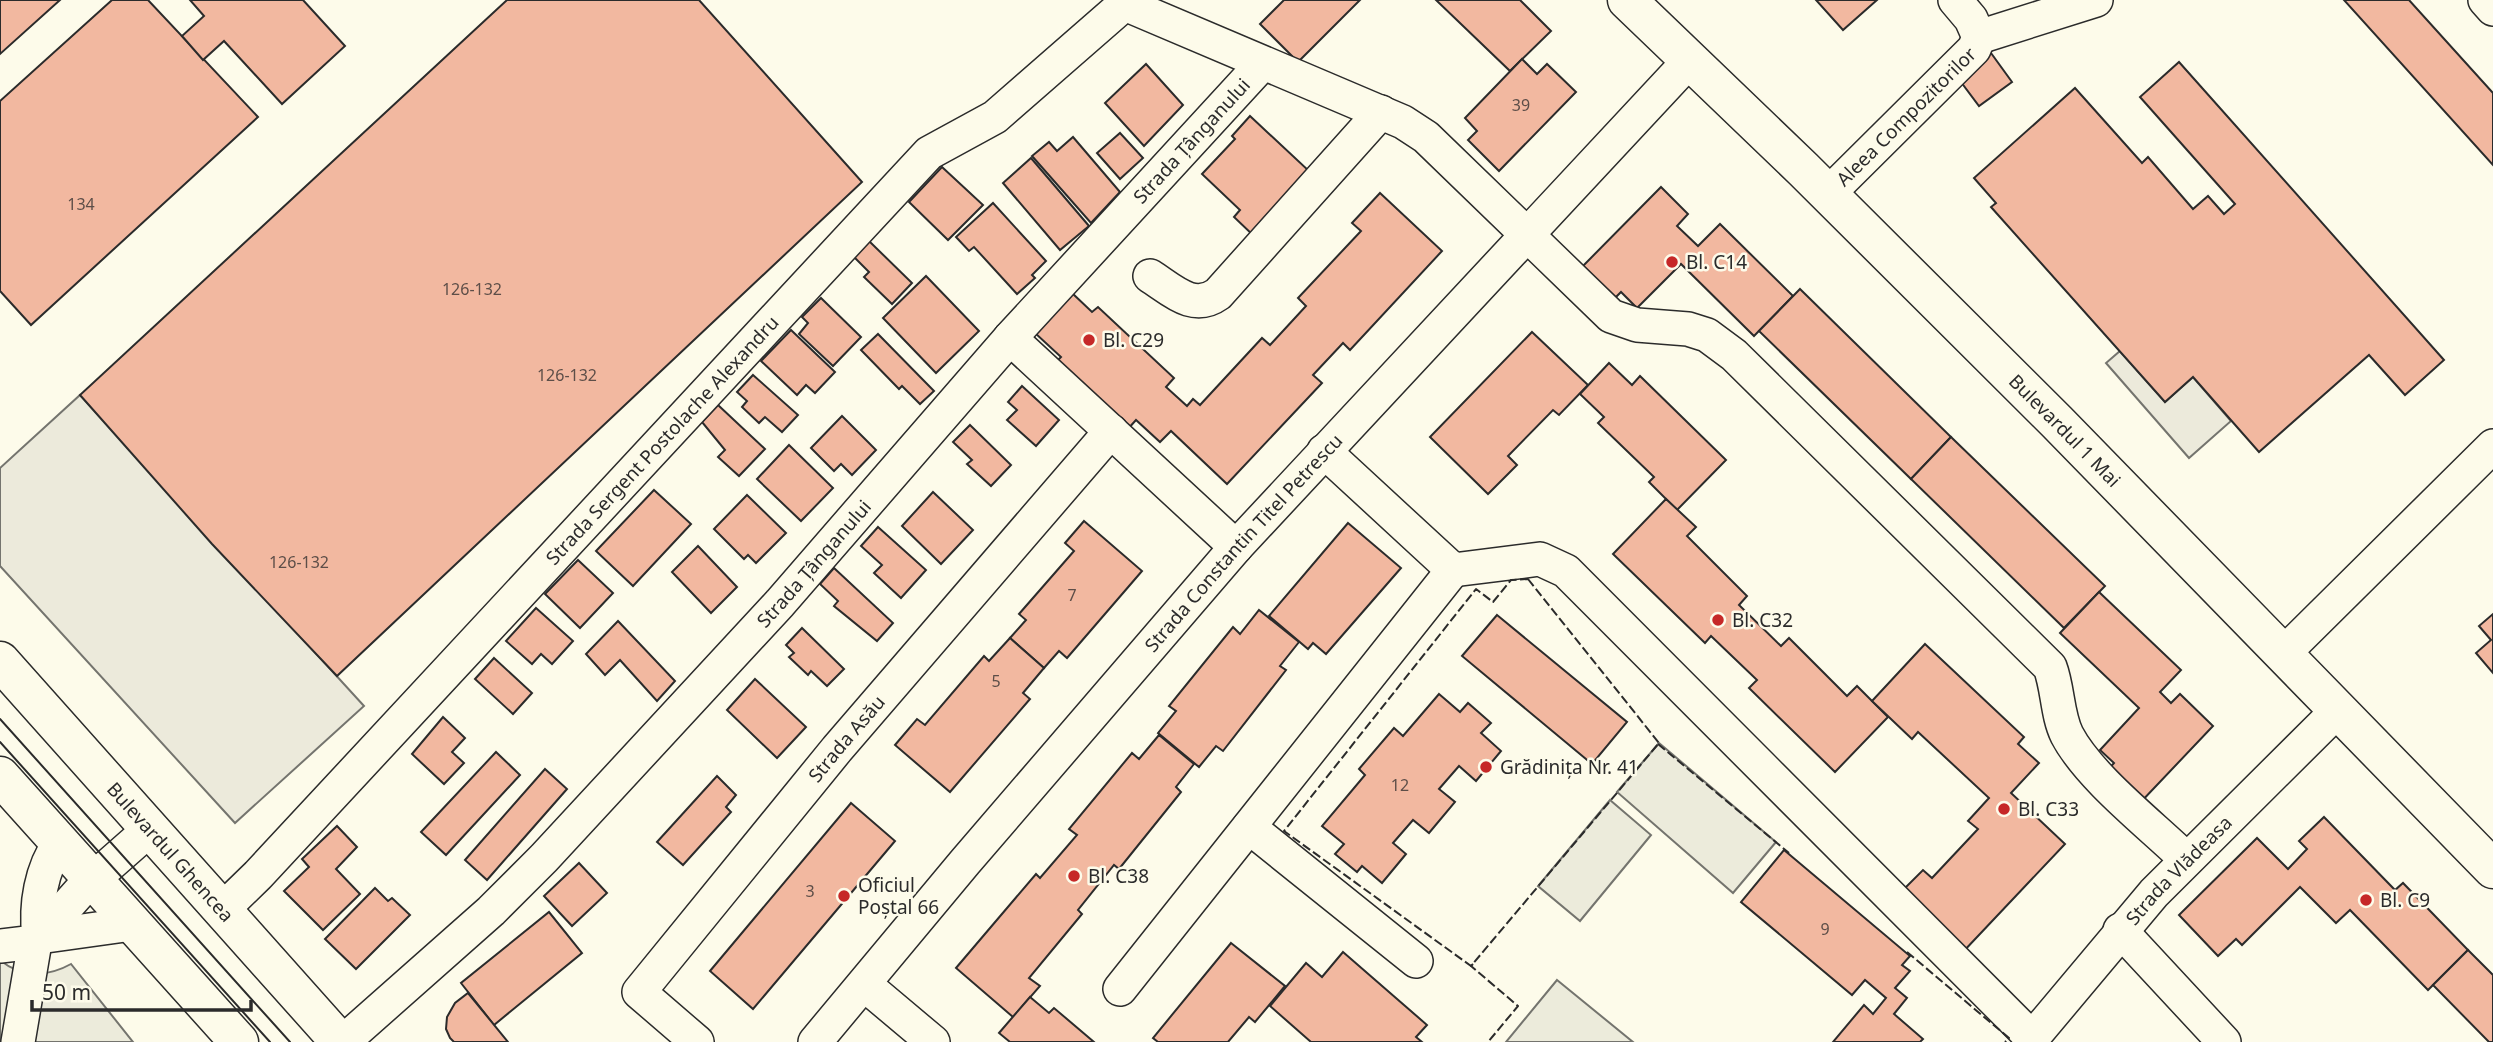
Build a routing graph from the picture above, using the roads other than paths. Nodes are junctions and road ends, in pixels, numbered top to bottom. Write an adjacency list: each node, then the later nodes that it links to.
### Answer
1 (1627, 0): 8 (main road, Bulevardul 1 Mai)
2 (1955, 0): 7 (street, Aleea Compozitorilor)
3 (2096, 0): 7 (street)
4 (2485, 0): 6 (street)
5 (1127, 2): 9 (street, Strada Țânganului); 30 (street, Strada Sergent Postolache Alexandru)
6 (2493, 9)
7 (1979, 37): 11 (street, Aleea Compozitorilor)
8 (1689, 60): 11 (main road, Bulevardul 1 Mai); 12 (street, Strada Constantin Titel Petrescu)
9 (1262, 64): 10 (street, Strada Țânganului); 14 (street, Strada Țânganului)
10 (1381, 112): 12 (street, Strada Țânganului); 13 (street)
11 (1828, 194): 20 (main road, Bulevardul 1 Mai)
12 (1527, 232): 17 (street, Strada Constantin Titel Petrescu); 27 (street, Strada Țânganului)
13 (1150, 276)
14 (1010, 338): 15 (street); 41 (street, Strada Țânganului)
15 (1111, 431): 18 (street); 42 (street, Strada Asău)
16 (2493, 446): 20 (street)
17 (1324, 451): 18 (street, Strada Constantin Titel Petrescu); 19 (street)
18 (1236, 547): 36 (street, Strada Constantin Titel Petrescu)
19 (1453, 570): 24 (street); 38 (street)
20 (2284, 652): 22 (main road, Bulevardul 1 Mai)
21 (0, 661): 25 (main road, Bulevardul Ghencea)
22 (2339, 709): 27 (street, Strada Vlădeasa); 28 (main road, Bulevardul 1 Mai)
23 (0, 776): 26 (main road)
24 (1249, 827): 35 (street); 37 (street)
25 (150, 829): 29 (street); 30 (main road, Bulevardul Ghencea)
26 (60, 842): 29 (main road); 33 (street)
27 (2186, 859): 32 (street, Strada Vlădeasa)
28 (2493, 869)
29 (93, 878): 31 (main road); 33 (street)
30 (222, 910): 41 (main road, Bulevardul Ghencea)
31 (135, 927): 33 (street); 40 (main road)
32 (2120, 930): 38 (street, Strada Vlădeasa); 45 (street)
33 (37, 940): 34 (street); 39 (street)
34 (0, 946)
35 (1416, 961)
36 (864, 984): 43 (street, Strada Constantin Titel Petrescu); 44 (street)
37 (1119, 989)
38 (2031, 1040)
39 (18, 1042)
40 (239, 1042)
41 (342, 1042)
42 (697, 1042)
43 (815, 1042)
44 (933, 1042)
45 (2224, 1042)

